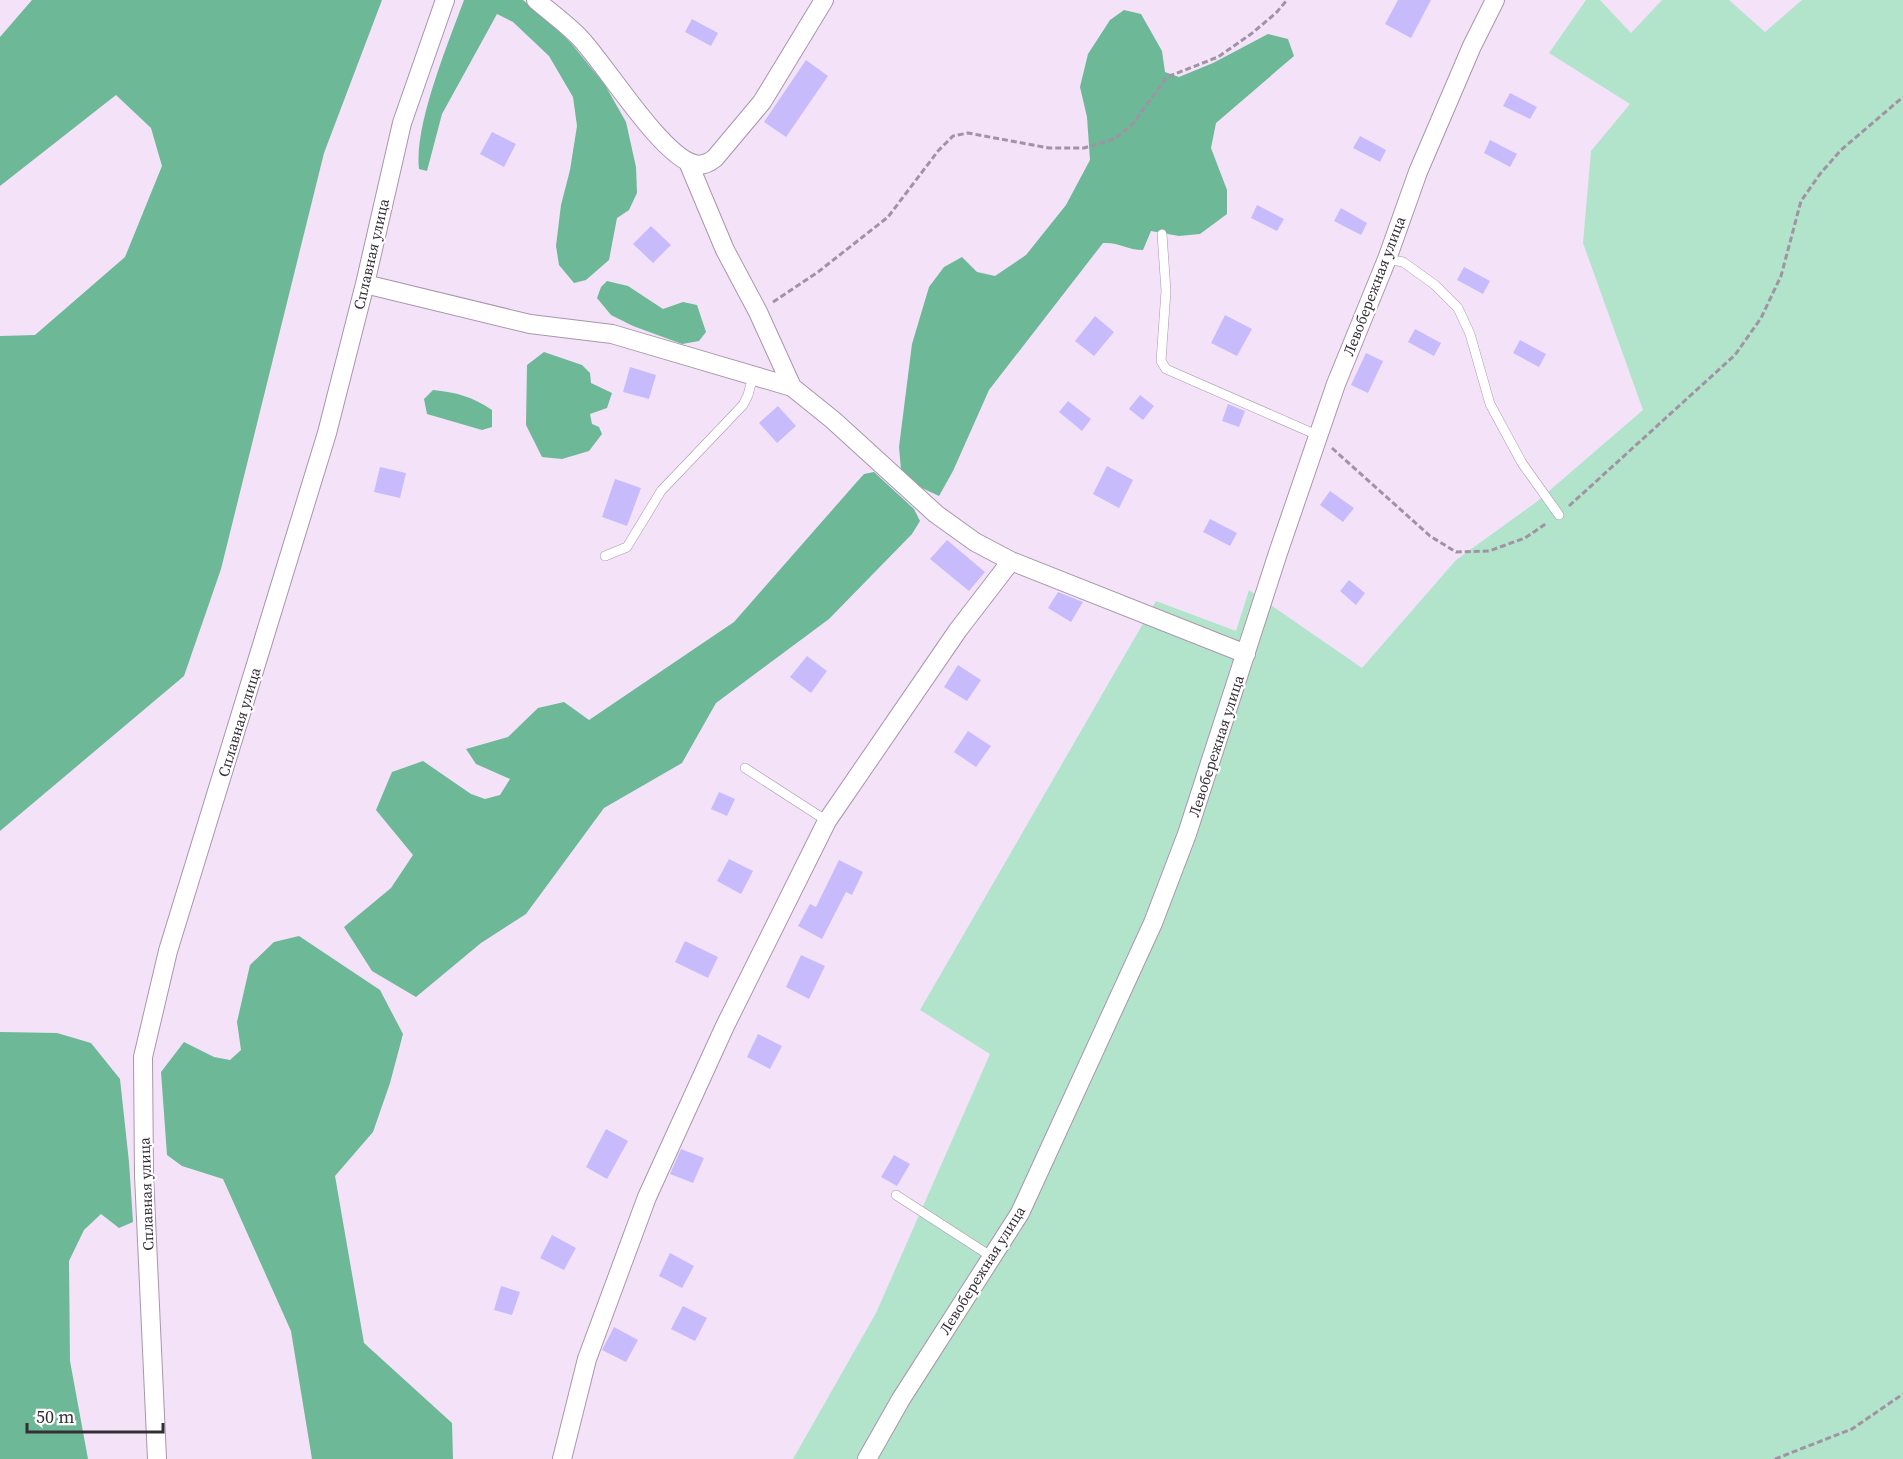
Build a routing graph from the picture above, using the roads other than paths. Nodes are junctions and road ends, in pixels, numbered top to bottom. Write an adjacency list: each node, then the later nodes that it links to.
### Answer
1 (445, 0): 8 (street, Сплавная улица)
2 (536, 0): 5 (street)
3 (824, 0): 5 (street)
4 (1496, 0): 7 (street, Левобережная улица)
5 (688, 162): 10 (street)
6 (1162, 234): 11 (lane)
7 (1387, 258): 11 (street, Левобережная улица); 12 (lane)
8 (365, 284): 9 (street); 20 (street, Сплавная улица)
9 (753, 376): 10 (street); 13 (lane)
10 (792, 387): 14 (street)
11 (1317, 435): 15 (street, Левобережная улица)
12 (1559, 515)
13 (605, 556)
14 (1011, 561): 15 (street); 17 (street)
15 (1245, 654): 19 (street, Левобережная улица)
16 (745, 768): 17 (lane)
17 (827, 821): 21 (street)
18 (896, 1195): 19 (lane)
19 (993, 1257): 22 (street, Левобережная улица)
20 (157, 1459)
21 (562, 1459)
22 (867, 1459)

